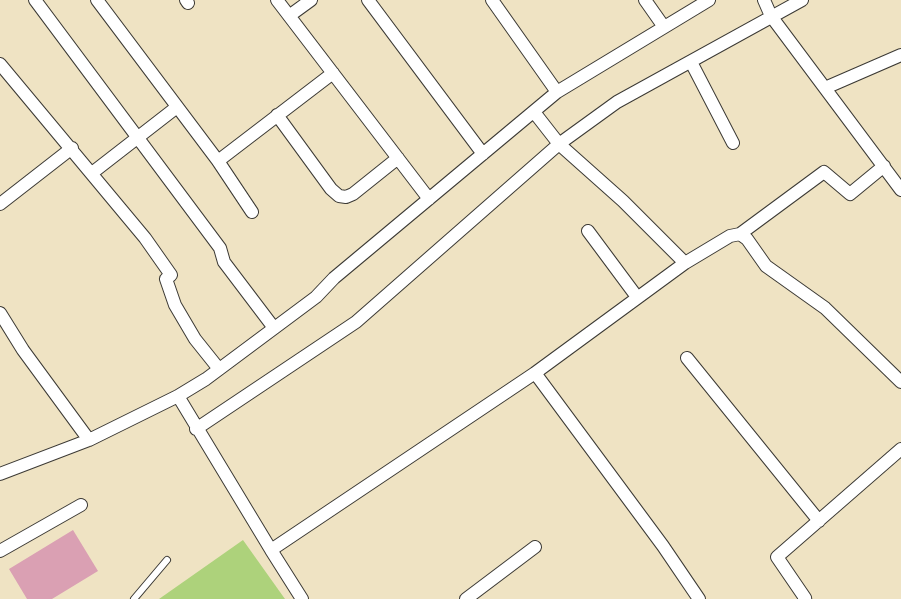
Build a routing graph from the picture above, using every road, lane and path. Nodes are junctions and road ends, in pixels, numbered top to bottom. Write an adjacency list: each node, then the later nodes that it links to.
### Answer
1 (35, 0): 23 (street)
2 (97, 0): 20 (street)
3 (277, 0): 11 (street)
4 (311, 0): 11 (street)
5 (369, 0): 27 (street)
6 (492, 0): 19 (street)
7 (645, 0): 13 (street)
8 (709, 0): 13 (street)
9 (764, 0): 12 (street)
10 (801, 0): 12 (street)
11 (289, 16): 17 (street)
12 (771, 16): 15 (street); 18 (street)
13 (664, 27): 19 (street)
14 (901, 55): 18 (street)
15 (691, 62): 24 (street); 25 (street)
16 (0, 64): 26 (street)
17 (333, 73): 22 (street); 28 (street)
18 (825, 88): 30 (street)
19 (557, 92): 21 (street)
20 (177, 107): 23 (street); 29 (street)
21 (534, 112): 25 (street); 27 (street)
22 (277, 115): 28 (street); 29 (street)
23 (138, 138): 31 (street); 41 (street)
24 (734, 143)
25 (559, 144): 38 (street); 47 (street)
26 (72, 148): 31 (street); 34 (street)
27 (483, 154): 33 (street)
28 (398, 158): 33 (street)
29 (218, 161): 35 (street)
30 (884, 166): 32 (street); 37 (street)
31 (92, 173): 43 (street)
32 (901, 190)
33 (429, 199): 41 (street)
34 (0, 204)
35 (252, 212)
36 (588, 231): 39 (street)
37 (740, 234): 38 (street); 45 (street)
38 (686, 263): 39 (street)
39 (637, 297): 44 (street)
40 (0, 314): 48 (street)
41 (274, 328): 43 (street)
42 (687, 358): 52 (street)
43 (219, 369): 46 (street)
44 (535, 372): 54 (street); 60 (street)
45 (901, 382)
46 (178, 396): 47 (street); 48 (street)
47 (196, 429): 54 (street)
48 (89, 440): 50 (street)
49 (901, 449): 52 (street)
50 (0, 474)
51 (81, 505): 55 (street)
52 (819, 521): 61 (street)
53 (535, 547): 59 (street)
54 (271, 550): 58 (street)
55 (0, 551)
56 (167, 560): 57 (lane)
57 (134, 599)
58 (302, 599)
59 (466, 599)
60 (699, 599)
61 (804, 599)

